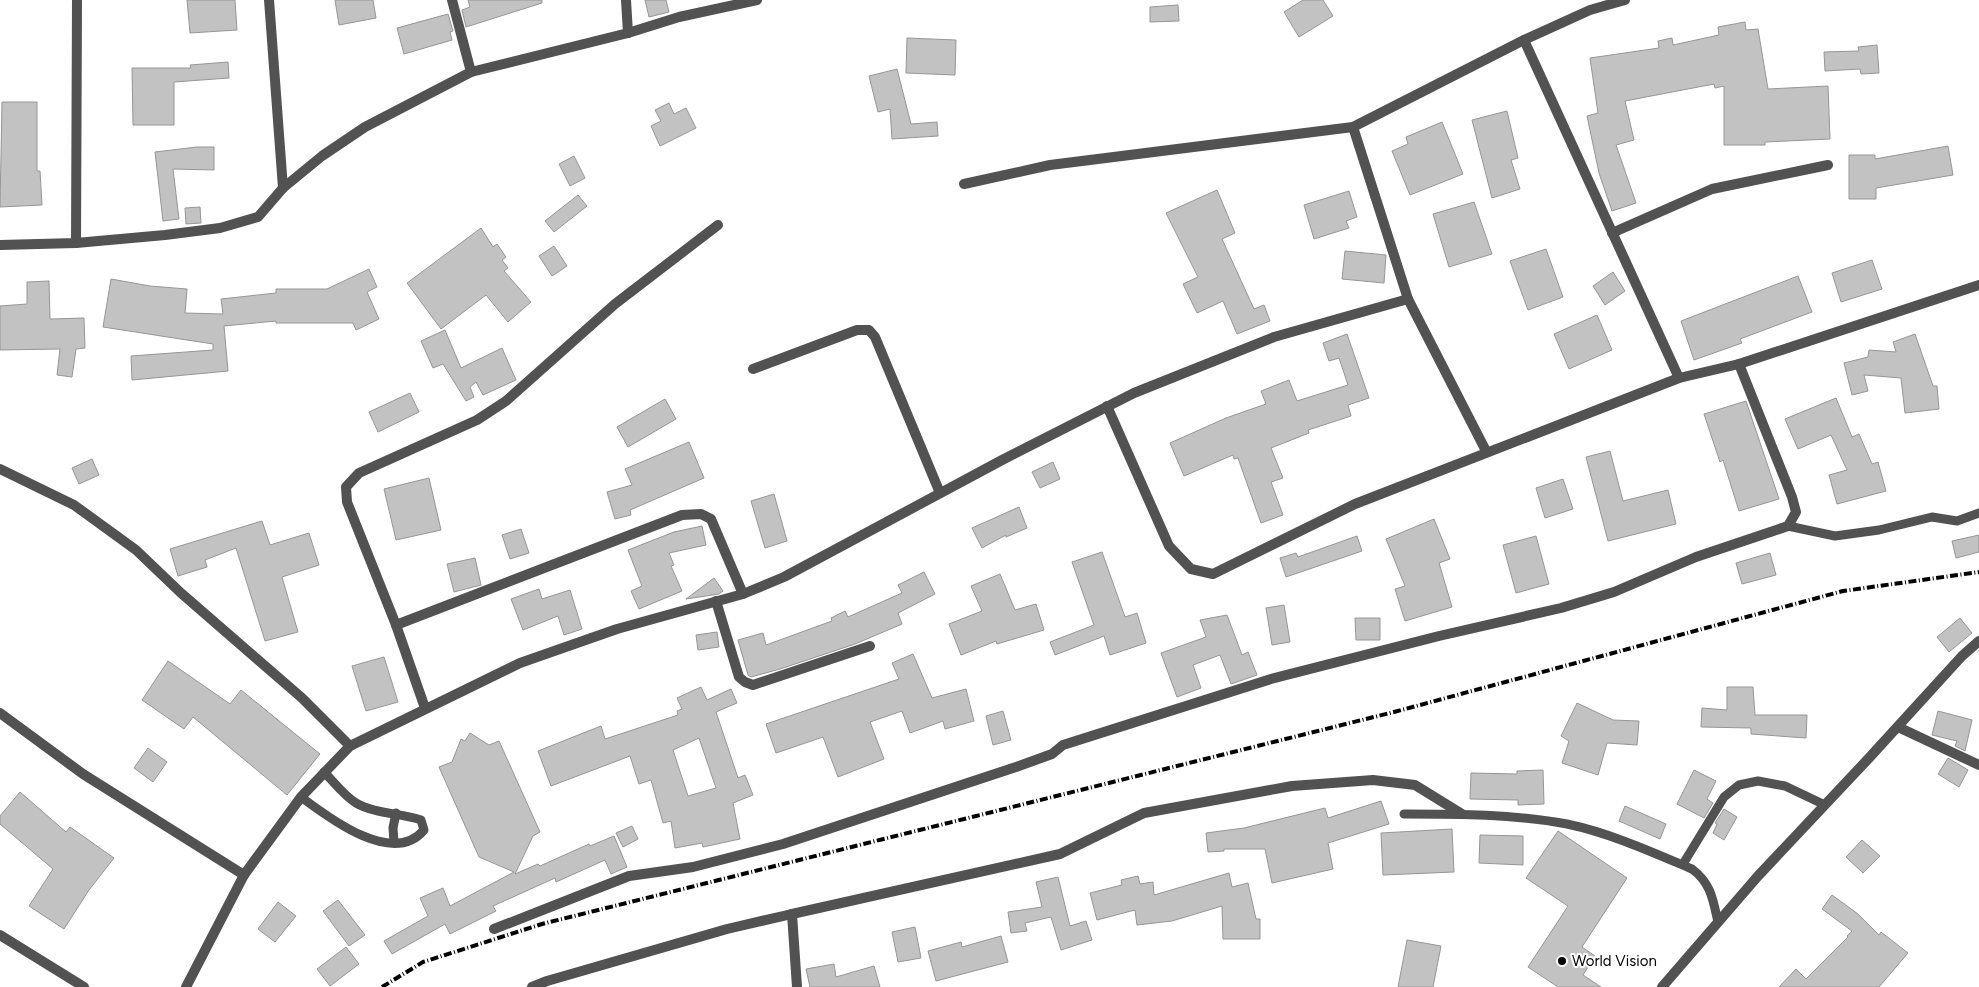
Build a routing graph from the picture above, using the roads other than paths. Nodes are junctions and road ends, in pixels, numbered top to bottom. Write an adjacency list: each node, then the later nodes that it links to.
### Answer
1 (77, 0): 16 (street)
2 (269, 0): 13 (street)
3 (452, 0): 9 (street)
4 (626, 0): 7 (street)
5 (756, 0): 7 (street)
6 (1625, 0): 8 (street)
7 (628, 32): 9 (street)
8 (1524, 40): 10 (street); 15 (street)
9 (471, 72): 13 (street)
10 (1353, 127): 12 (street); 19 (street)
11 (1828, 165): 15 (street)
12 (964, 184)
13 (283, 188): 16 (street)
14 (718, 225): 31 (street)
15 (1612, 233): 22 (street)
16 (76, 243): 17 (street)
17 (0, 245)
18 (1979, 285): 20 (street)
19 (1408, 299): 23 (street); 24 (street)
20 (1738, 364): 22 (street); 28 (street)
21 (753, 370): 26 (street)
22 (1679, 378): 24 (street)
23 (1107, 406): 24 (street); 26 (street)
24 (1486, 451)
25 (0, 469): 37 (street)
26 (940, 493): 29 (street)
27 (1979, 514): 28 (lane)
28 (1788, 526): 50 (street)
29 (743, 594): 30 (street); 31 (street)
30 (716, 601): 33 (street); 34 (street)
31 (396, 625): 34 (street)
32 (1979, 641): 36 (street)
33 (870, 646)
34 (425, 708): 37 (street)
35 (0, 713): 47 (street)
36 (1898, 727): 38 (street); 41 (street)
37 (350, 746): 39 (street)
38 (1979, 766)
39 (324, 772): 40 (street); 42 (lane)
40 (300, 797): 45 (lane); 47 (street)
41 (1825, 805): 46 (lane); 49 (street)
42 (396, 813): 45 (lane); 45 (lane)
43 (1404, 814): 44 (lane)
44 (1462, 814): 46 (lane); 48 (street)
45 (394, 842)
46 (1683, 864): 49 (lane)
47 (244, 875): 53 (street)
48 (792, 914): 54 (street); 55 (street)
49 (1718, 922): 56 (street)
50 (494, 929)
51 (0, 935): 52 (street)
52 (84, 987)
53 (186, 987)
54 (532, 987)
55 (797, 987)
56 (1662, 987)

